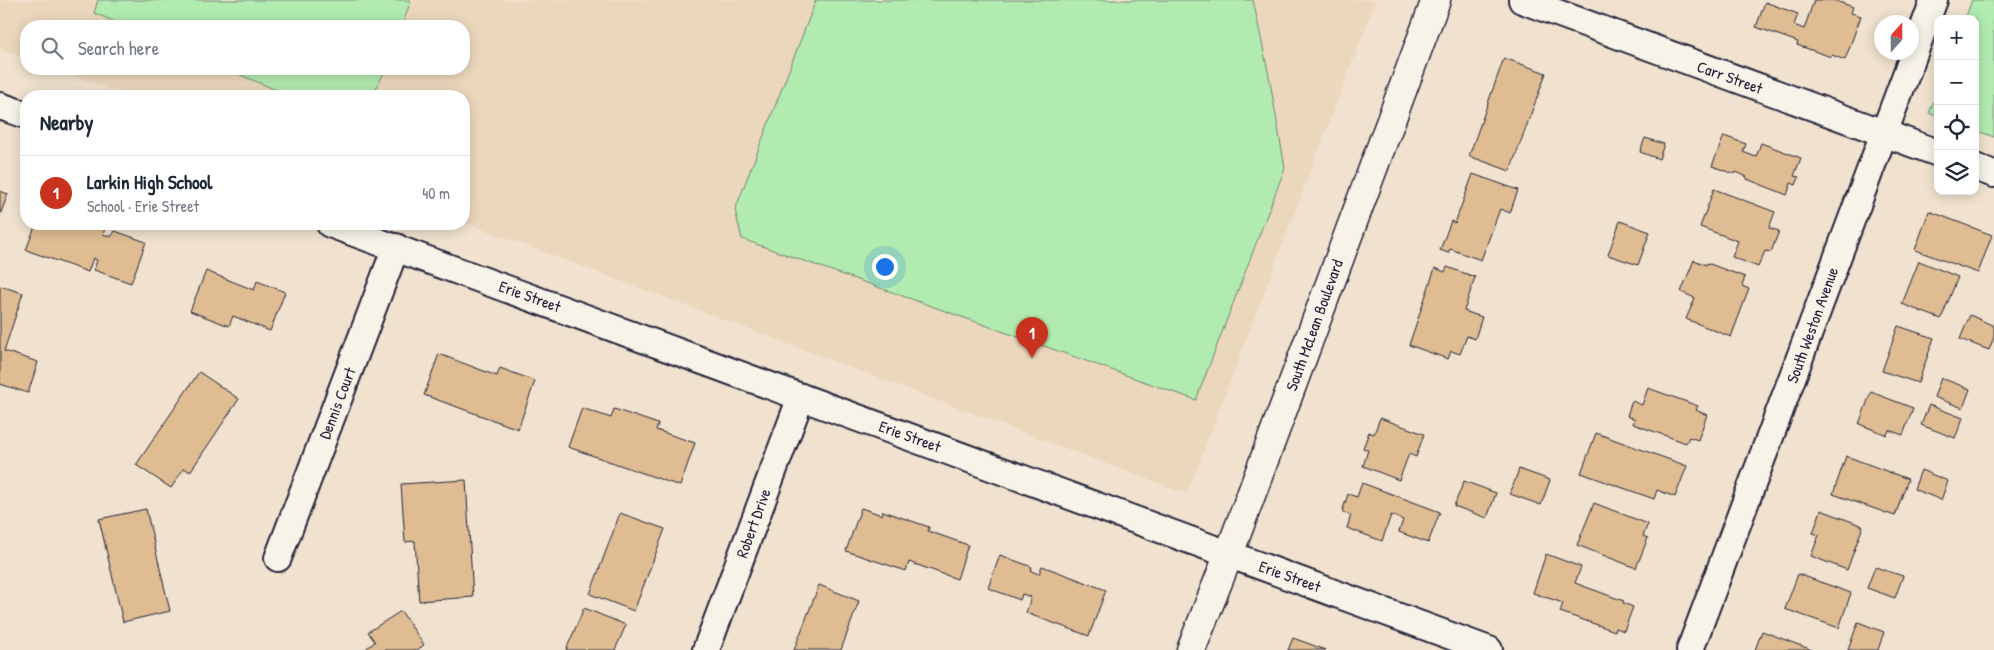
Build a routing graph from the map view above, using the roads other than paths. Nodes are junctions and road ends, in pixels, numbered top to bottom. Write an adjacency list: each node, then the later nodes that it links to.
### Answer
1 (1436, 0): 13 (main road, South McLean Boulevard)
2 (1522, 0): 6 (street, Carr Street)
3 (1934, 0): 6 (street, South Weston Avenue)
4 (0, 106): 5 (street)
5 (20, 113)
6 (1883, 134): 7 (street, Carr Street); 18 (street, South Weston Avenue)
7 (1934, 152)
8 (1979, 168): 9 (street)
9 (1994, 174)
10 (347, 230): 11 (street, Erie Street)
11 (396, 247): 12 (street, Erie Street); 14 (street, Dennis Court)
12 (801, 397): 13 (street, Erie Street); 15 (street, Robert Drive)
13 (1229, 554): 16 (main road, South McLean Boulevard); 17 (street, Erie Street)
14 (278, 558)
15 (706, 650)
16 (1191, 650)
17 (1489, 650)
18 (1690, 650)

